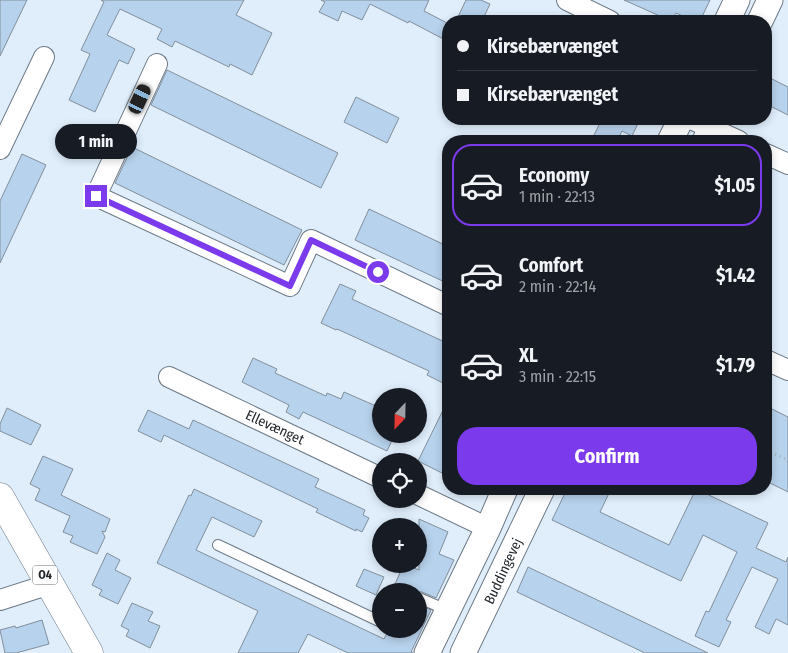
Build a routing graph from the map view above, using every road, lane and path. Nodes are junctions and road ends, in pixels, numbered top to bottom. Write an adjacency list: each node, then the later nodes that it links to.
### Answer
1 (567, 0): 4 (street)
2 (737, 0): 5 (street)
3 (770, 0): 6 (street)
4 (598, 15)
5 (730, 15)
6 (763, 15)
7 (44, 57): 11 (street)
8 (157, 64): 14 (street)
9 (705, 127): 10 (street)
10 (724, 135)
11 (0, 150)
12 (772, 157): 13 (street)
13 (788, 164)
14 (442, 303)
15 (772, 363): 16 (street)
16 (788, 370)
17 (169, 377): 20 (street, Ellevænget)
18 (772, 453): 19 (path)
19 (788, 460)
20 (372, 474)
21 (502, 495): 25 (street)
22 (539, 495): 34 (street, Buddingevej)
23 (0, 497): 27 (main road, O4)
24 (427, 499): 25 (street)
25 (488, 528): 30 (street)
26 (218, 545): 31 (lane)
27 (50, 584): 28 (street); 32 (main road, O4)
28 (8, 598)
29 (427, 601): 30 (lane)
30 (447, 610): 33 (street)
31 (372, 618)
32 (89, 653)
33 (427, 653)
34 (463, 653)

